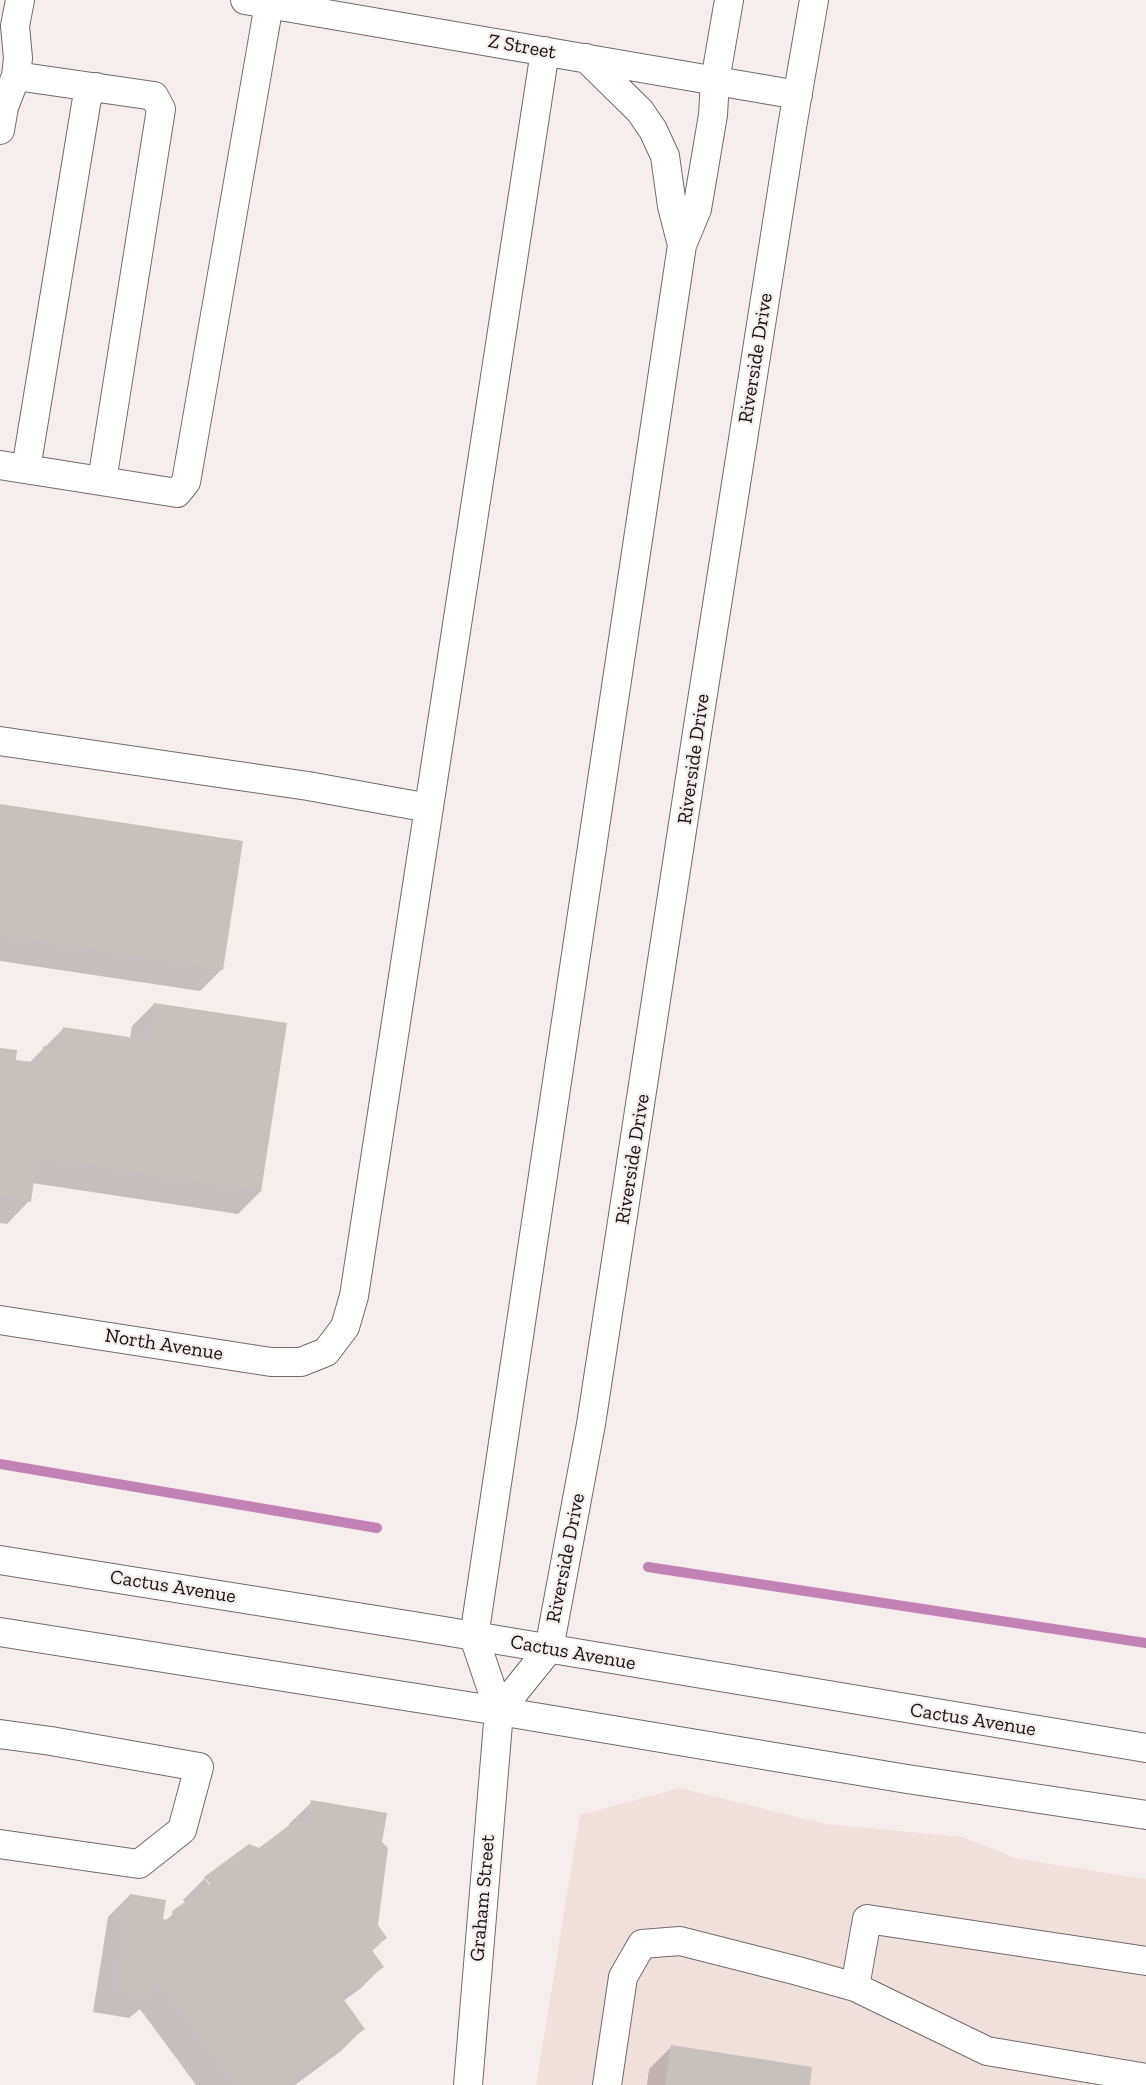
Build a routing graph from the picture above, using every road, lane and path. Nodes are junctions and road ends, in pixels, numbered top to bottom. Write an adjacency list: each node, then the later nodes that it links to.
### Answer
1 (20, 0): 7 (street)
2 (729, 0): 8 (street)
3 (814, 0): 10 (street, Riverside Drive)
4 (257, 2): 5 (street, Z Street); 14 (street)
5 (545, 51): 6 (street, Z Street); 16 (street)
6 (586, 58): 8 (street, Z Street); 12 (street)
7 (16, 76): 9 (street); 11 (street)
8 (716, 81): 10 (street, Z Street); 12 (street)
9 (96, 87): 13 (street); 14 (street)
10 (798, 95): 21 (street, Riverside Drive)
11 (0, 130)
12 (682, 245): 20 (street)
13 (13, 467): 14 (street)
14 (102, 481)
15 (0, 741): 16 (street)
16 (429, 808): 17 (street, North Avenue)
17 (0, 1320)
18 (0, 1560): 20 (street, Cactus Avenue)
19 (0, 1632): 22 (street)
20 (474, 1637): 21 (street, Cactus Avenue); 22 (street)
21 (549, 1649): 22 (street, Riverside Drive); 24 (street, Cactus Avenue)
22 (499, 1711): 25 (street); 30 (street, Graham Street)
23 (0, 1734): 26 (street)
24 (1146, 1748)
25 (1146, 1815)
26 (0, 1844)
27 (1146, 1961): 28 (street)
28 (856, 1988): 29 (street); 31 (street)
29 (1146, 2078)
30 (468, 2085)
31 (607, 2085)

